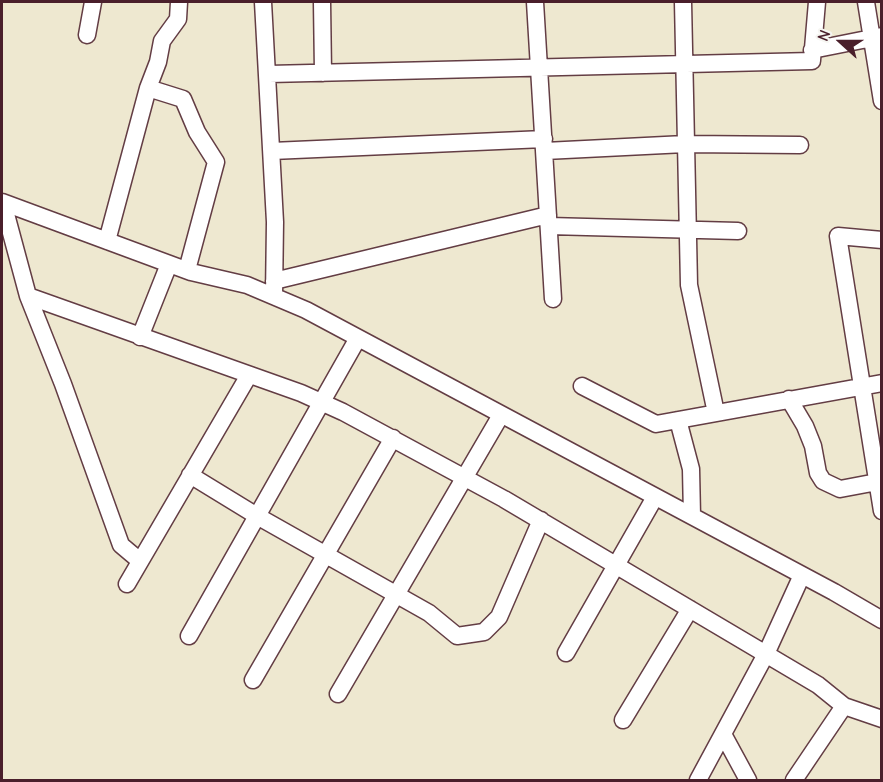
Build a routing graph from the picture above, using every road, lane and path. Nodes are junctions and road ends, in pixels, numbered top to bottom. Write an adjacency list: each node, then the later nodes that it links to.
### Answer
1 (93, 2): 9 (street)
2 (179, 2): 16 (street)
3 (263, 2): 15 (street)
4 (322, 2): 14 (street)
5 (535, 2): 13 (street)
6 (683, 2): 12 (street)
7 (817, 2): 11 (street)
8 (866, 2): 10 (street)
9 (87, 35)
10 (877, 37): 11 (street); 17 (street)
11 (812, 60): 12 (street)
12 (684, 64): 13 (street); 18 (street)
13 (539, 67): 14 (street); 19 (street)
14 (323, 73): 15 (street)
15 (269, 75): 21 (street)
16 (148, 88): 27 (street); 29 (street)
17 (882, 101)
18 (685, 144): 19 (street); 20 (street); 24 (street)
19 (544, 145): 21 (street); 23 (street)
20 (800, 145)
21 (272, 151): 30 (street)
22 (2, 202): 27 (street); 31 (street)
23 (549, 220): 24 (street); 30 (street); 32 (street)
24 (687, 228): 25 (street); 41 (street)
25 (738, 231)
26 (882, 240): 38 (street)
27 (107, 241): 28 (street)
28 (169, 264): 29 (street); 33 (street)
29 (187, 270): 30 (street)
30 (274, 288): 34 (street)
31 (28, 296): 33 (street); 54 (street)
32 (553, 299)
33 (141, 337): 35 (street)
34 (358, 338): 40 (street); 42 (street)
35 (249, 375): 40 (street); 45 (street)
36 (882, 383): 38 (street)
37 (582, 386): 43 (street)
38 (861, 387): 39 (street); 47 (street)
39 (789, 399): 41 (street); 47 (street)
40 (321, 402): 44 (street); 50 (street)
41 (716, 413): 43 (street)
42 (501, 415): 46 (street); 48 (street)
43 (678, 420): 51 (street)
44 (393, 438): 46 (street); 53 (street)
45 (190, 475): 50 (street); 54 (street)
46 (465, 477): 52 (street); 58 (street)
47 (879, 482): 49 (street)
48 (655, 497): 51 (street); 55 (street)
49 (882, 511)
50 (257, 516): 53 (street); 61 (street)
51 (692, 516): 56 (street)
52 (541, 520): 55 (street); 58 (street)
53 (327, 554): 58 (street); 64 (street)
54 (140, 561): 57 (street)
55 (618, 566): 59 (street); 62 (street)
56 (802, 575): 60 (street); 63 (street)
57 (127, 584)
58 (397, 594): 65 (street)
59 (690, 609): 63 (street); 68 (street)
60 (882, 620)
61 (189, 636)
62 (566, 653)
63 (766, 654): 66 (street); 69 (street)
64 (253, 680)
65 (338, 694)
66 (844, 706): 67 (street); 72 (street)
67 (882, 719)
68 (623, 720)
69 (723, 734): 70 (street); 71 (street)
70 (698, 780)
71 (748, 780)
72 (794, 780)

